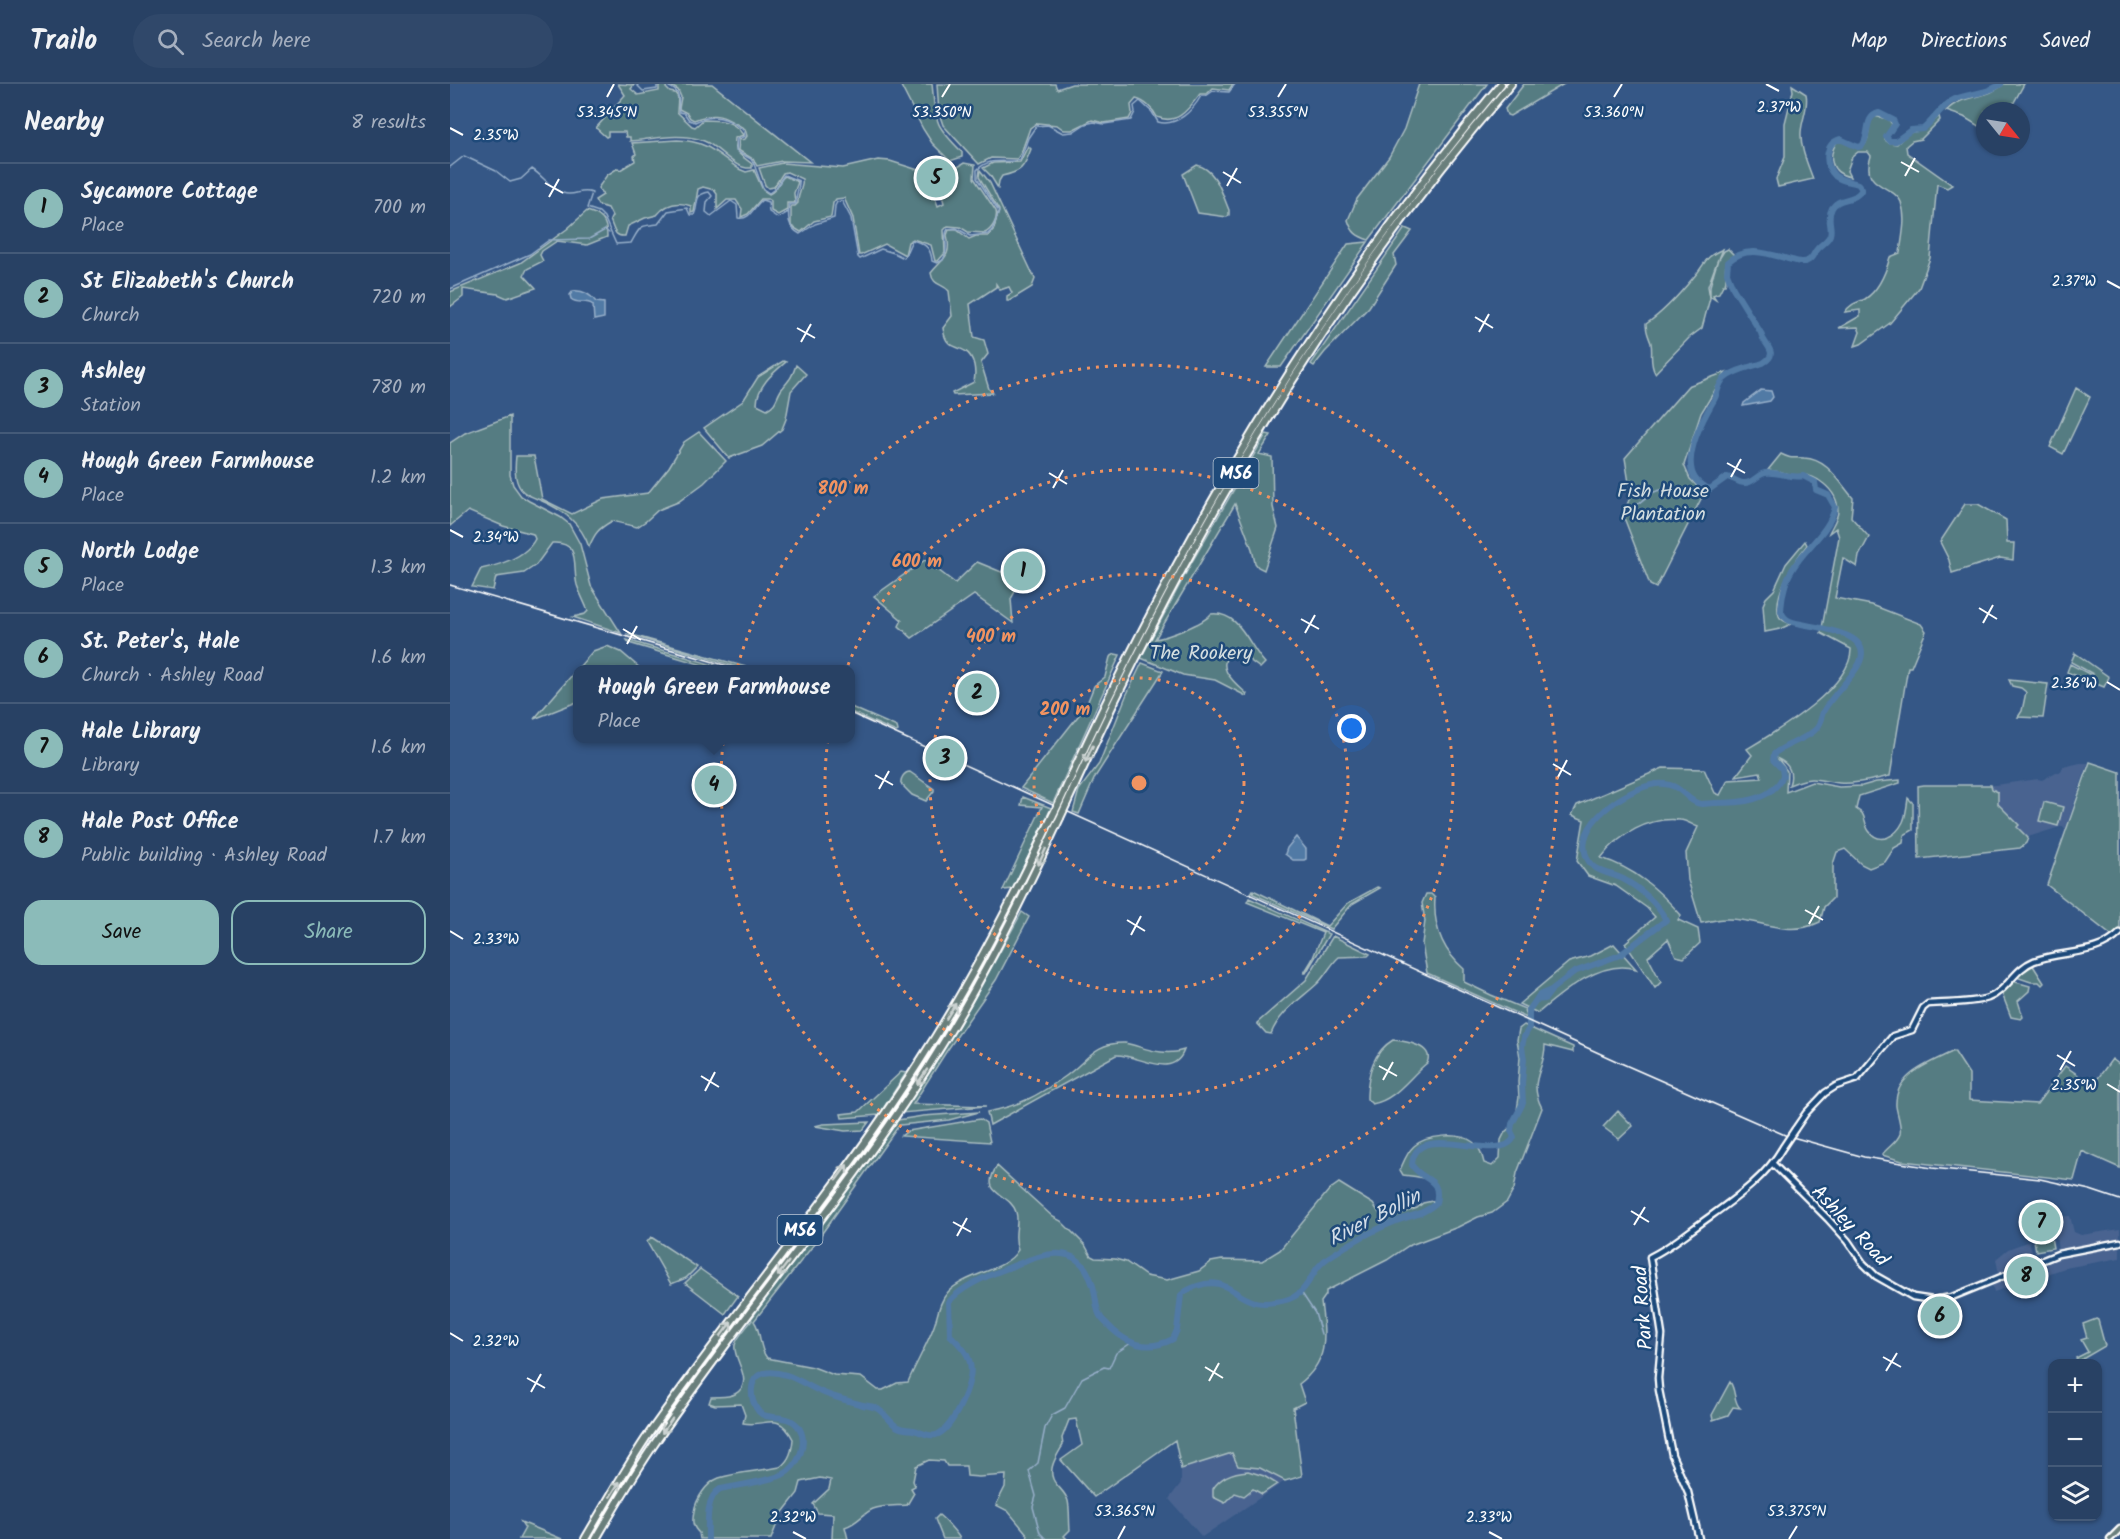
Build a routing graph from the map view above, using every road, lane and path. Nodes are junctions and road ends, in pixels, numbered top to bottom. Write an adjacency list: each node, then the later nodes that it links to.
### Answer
1 (1501, 84): 7 (highway, M56, one-way to 1, bridge)
2 (1511, 84): 8 (highway, M56, one-way to 8, bridge)
3 (2120, 933): 4 (main road, bridge)
4 (1773, 1164): 5 (main road, Ashley Road); 9 (main road, Park Road)
5 (2120, 1242)
6 (2120, 1529): 10 (main road)
7 (585, 1539)
8 (596, 1539)
9 (1699, 1539)
10 (2110, 1539)

